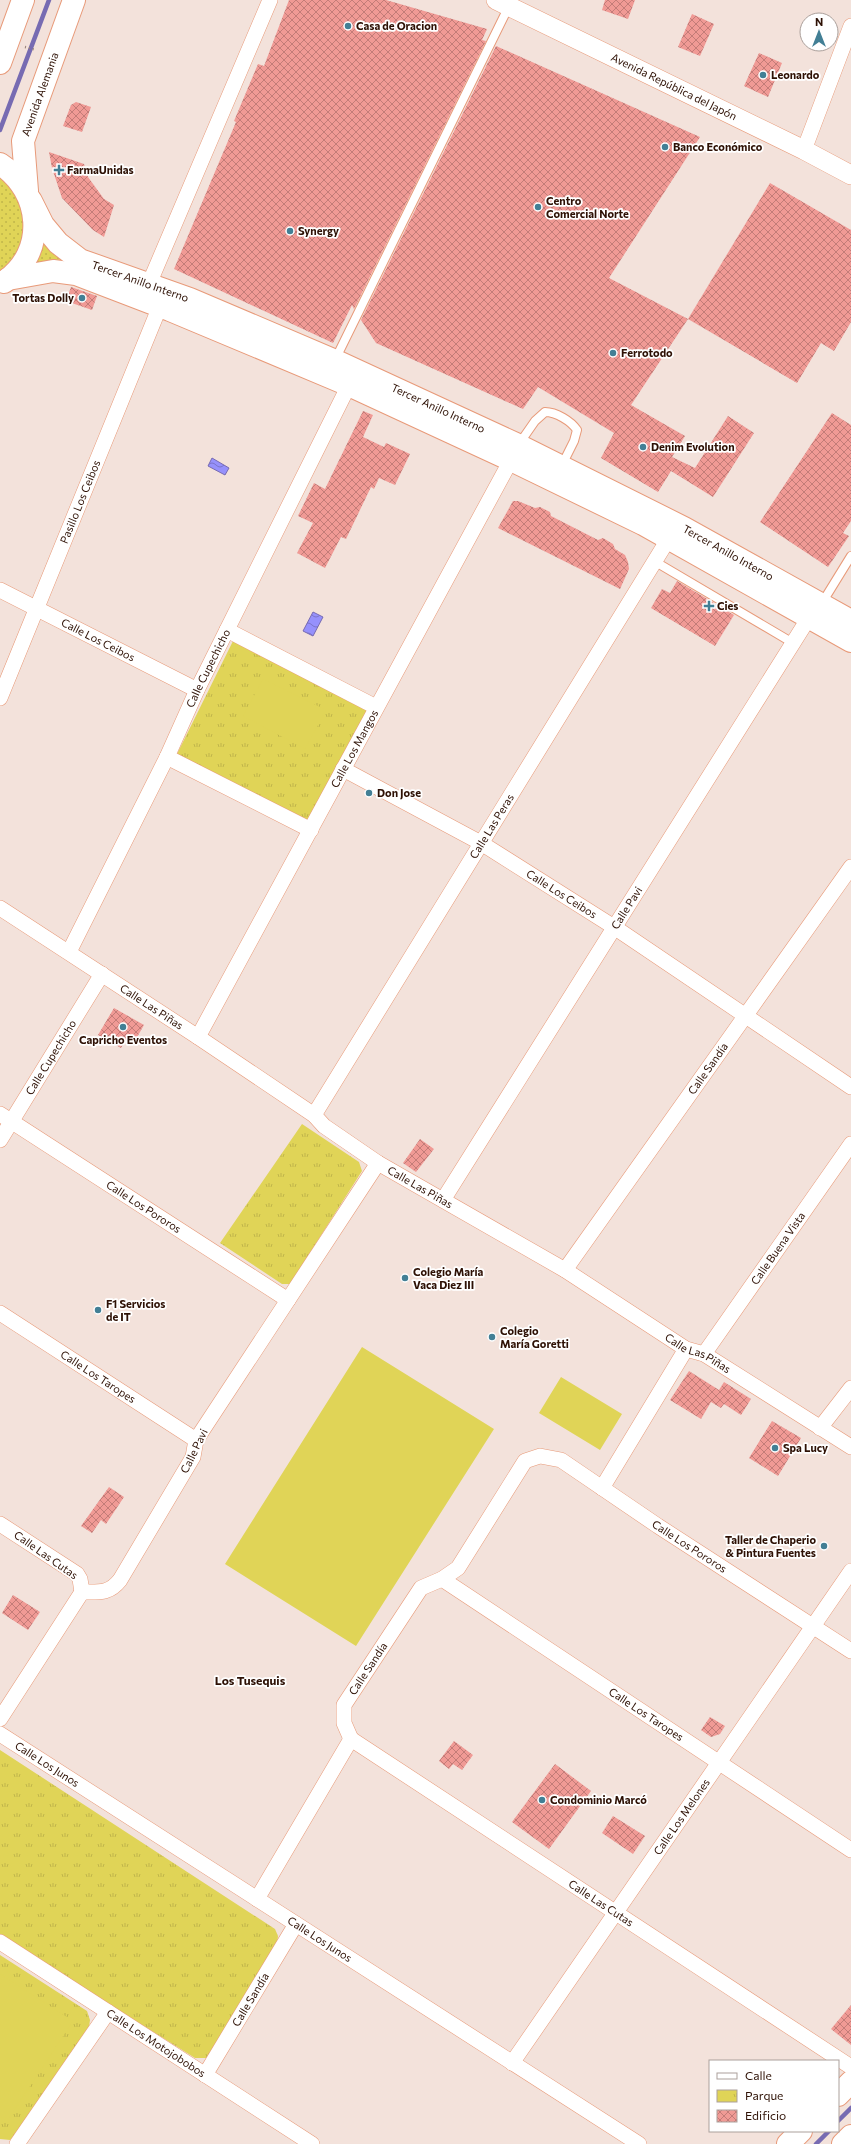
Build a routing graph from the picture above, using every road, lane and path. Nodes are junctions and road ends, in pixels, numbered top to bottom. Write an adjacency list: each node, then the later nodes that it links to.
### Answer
1 (23, 0): 6 (main road)
2 (74, 0): 12 (main road, Avenida Alemania)
3 (270, 0): 14 (street)
4 (502, 3): 9 (street, Avenida República del Japón); 16 (lane)
5 (851, 26): 9 (street)
6 (12, 37): 7 (path); 8 (main road)
7 (37, 50)
8 (0, 63)
9 (804, 150): 11 (street, Avenida República del Japón)
10 (0, 164): 12 (main road)
11 (851, 175)
12 (29, 196): 13 (main road, Avenida Alemania); 14 (main road, Tercer Anillo Interno)
13 (2, 283): 15 (main road, Tercer Anillo Interno)
14 (149, 284): 16 (main road, Tercer Anillo Interno)
15 (160, 306): 17 (main road, Tercer Anillo Interno); 24 (street, Pasillo Los Ceibos)
16 (334, 360): 18 (main road, Tercer Anillo Interno)
17 (349, 385): 18 (main road, Tercer Anillo Interno); 27 (street, Calle Cupechicho)
18 (514, 452): 19 (main road, Tercer Anillo Interno); 19 (lane); 20 (main road, Tercer Anillo Interno); 32 (street, Calle Los Mangos)
19 (561, 466): 25 (main road, Tercer Anillo Interno)
20 (669, 538): 21 (street, Calle Las Peras); 25 (main road, Tercer Anillo Interno)
21 (654, 560): 29 (lane); 36 (street, Calle Las Peras)
22 (850, 560): 25 (lane)
23 (0, 590): 24 (street, Calle Los Ceibos)
24 (37, 608): 30 (street, Calle Los Ceibos); 31 (street, Pasillo Los Ceibos)
25 (815, 610): 26 (main road, Tercer Anillo Interno); 28 (main road, Tercer Anillo Interno); 29 (street, Calle Pavi)
26 (851, 621)
27 (227, 630): 30 (street, Calle Cupechicho); 32 (street)
28 (851, 641)
29 (793, 643): 39 (street, Calle Pavi)
30 (197, 690): 33 (street, Calle Cupechicho)
31 (0, 698)
32 (376, 707): 34 (street, Calle Los Mangos)
33 (167, 757): 35 (street); 40 (street, Calle Cupechicho)
34 (343, 769): 35 (street, Calle Los Mangos); 36 (street, Calle Los Ceibos)
35 (310, 830): 43 (street, Calle Los Mangos)
36 (481, 843): 39 (street, Calle Los Ceibos); 45 (street, Calle Las Peras)
37 (851, 867): 42 (street, Calle Sandía)
38 (0, 908): 40 (street, Calle Las Piñas)
39 (614, 927): 42 (street, Calle Los Ceibos); 50 (street, Calle Pavi)
40 (69, 952): 41 (street, Calle Las Piñas)
41 (102, 974): 43 (street, Calle Las Piñas); 46 (street, Calle Cupechicho)
42 (746, 1014): 44 (street, Calle Los Ceibos); 51 (street, Calle Sandía)
43 (198, 1037): 45 (street, Calle Las Piñas)
44 (851, 1087)
45 (314, 1116): 49 (street, Calle Las Piñas)
46 (6, 1118): 47 (street, Calle Cupechicho); 52 (street, Calle Los Pororos)
47 (0, 1140)
48 (851, 1144): 55 (street, Calle Buena Vista)
49 (378, 1163): 50 (street, Calle Las Piñas); 52 (street, Calle Pavi)
50 (443, 1200): 51 (street, Calle Las Piñas)
51 (565, 1270): 54 (street, Calle Las Piñas)
52 (288, 1300): 58 (street, Calle Pavi)
53 (0, 1313): 58 (street, Calle Los Taropes)
54 (686, 1349): 55 (street, Calle Las Piñas); 61 (street)
55 (704, 1354): 57 (street, Calle Las Piñas)
56 (851, 1388): 57 (street)
57 (820, 1428): 59 (street, Calle Las Piñas)
58 (196, 1440): 65 (street, Calle Pavi)
59 (851, 1447)
60 (525, 1462): 61 (street, Calle Los Pororos); 64 (street, Calle Sandía)
61 (602, 1488): 66 (street, Calle Los Pororos)
62 (0, 1524): 65 (street, Calle Las Cutas)
63 (851, 1571): 66 (street, Calle Los Melones)
64 (442, 1579): 70 (street, Calle Sandía); 71 (street, Calle Los Taropes)
65 (82, 1592): 68 (street)
66 (813, 1626): 67 (street, Calle Los Pororos); 71 (street, Calle Los Melones)
67 (851, 1651)
68 (0, 1719)
69 (0, 1734): 73 (street, Calle Los Junos)
70 (351, 1739): 73 (street); 74 (street, Calle Las Cutas)
71 (719, 1763): 72 (street, Calle Los Taropes); 74 (street, Calle Los Melones)
72 (851, 1850)
73 (257, 1899): 75 (street, Calle Los Junos)
74 (616, 1913): 78 (street, Calle Las Cutas); 80 (street, Calle Los Melones)
75 (296, 1924): 80 (street, Calle Los Junos); 82 (street, Calle Sandía)
76 (0, 1942): 77 (street, Calle Los Motojobobos)
77 (108, 2012): 82 (street, Calle Los Motojobobos); 87 (street)
78 (839, 2060)
79 (839, 2060): 81 (street, Calle Las Cutas)
80 (512, 2063): 89 (street, Calle Los Junos)
81 (851, 2068)
82 (205, 2075): 88 (street, Calle Los Motojobobos)
83 (851, 2082): 84 (main road)
84 (839, 2093)
85 (800, 2132): 90 (main road)
86 (851, 2136): 91 (main road)
87 (17, 2144)
88 (312, 2144)
89 (639, 2144)
90 (788, 2144)
91 (843, 2144)

